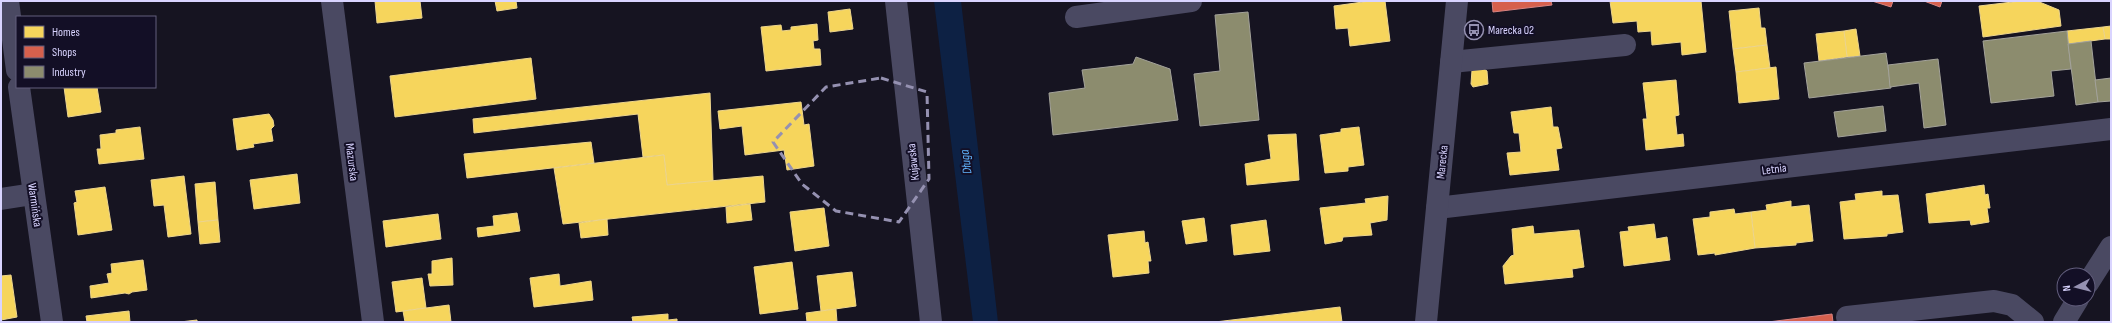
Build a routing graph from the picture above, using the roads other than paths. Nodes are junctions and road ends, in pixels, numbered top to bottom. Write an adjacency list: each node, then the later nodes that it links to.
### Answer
1 (8, 1): 9 (street)
2 (332, 1): 21 (street, Mazurska)
3 (896, 1): 22 (street, Kujawska)
4 (1191, 1): 6 (street)
5 (1457, 1): 10 (street, Marecka)
6 (1149, 4): 7 (street)
7 (1076, 17)
8 (1625, 45): 10 (street)
9 (16, 62)
10 (1451, 62): 15 (street, Marecka)
11 (19, 88): 13 (street, Warmińska)
12 (2111, 129): 15 (street, Letnia)
13 (33, 194): 14 (street); 20 (street, Warmińska)
14 (1, 199)
15 (1437, 208): 23 (street, Marecka)
16 (2111, 247): 17 (street)
17 (2096, 270)
18 (2073, 307): 25 (street)
19 (1847, 317): 24 (street)
20 (52, 322)
21 (373, 322)
22 (931, 322)
23 (1426, 322)
24 (2033, 322)
25 (2064, 322)

